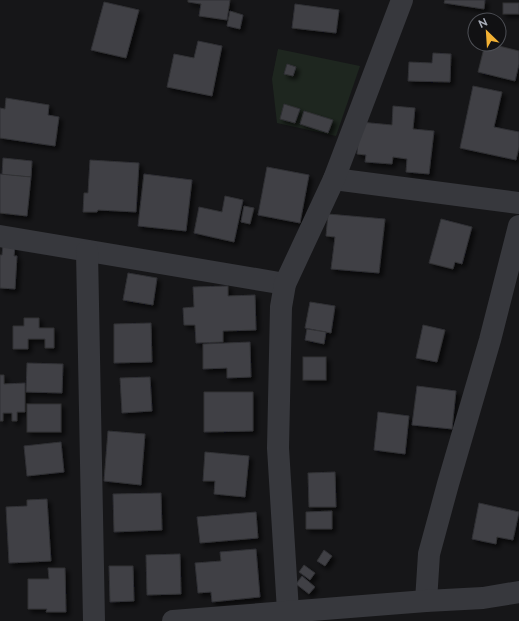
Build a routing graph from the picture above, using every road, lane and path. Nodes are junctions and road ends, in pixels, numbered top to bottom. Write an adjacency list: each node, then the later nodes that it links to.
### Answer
1 (402, 0): 2 (street)
2 (334, 179): 3 (street); 7 (street)
3 (519, 204)
4 (519, 226): 9 (street)
5 (0, 236): 6 (street)
6 (87, 251): 7 (street); 12 (street)
7 (285, 284): 10 (street)
8 (519, 592): 9 (street)
9 (426, 601): 10 (street)
10 (288, 612): 11 (street)
11 (229, 619): 13 (street)
12 (94, 621)
13 (173, 621)

